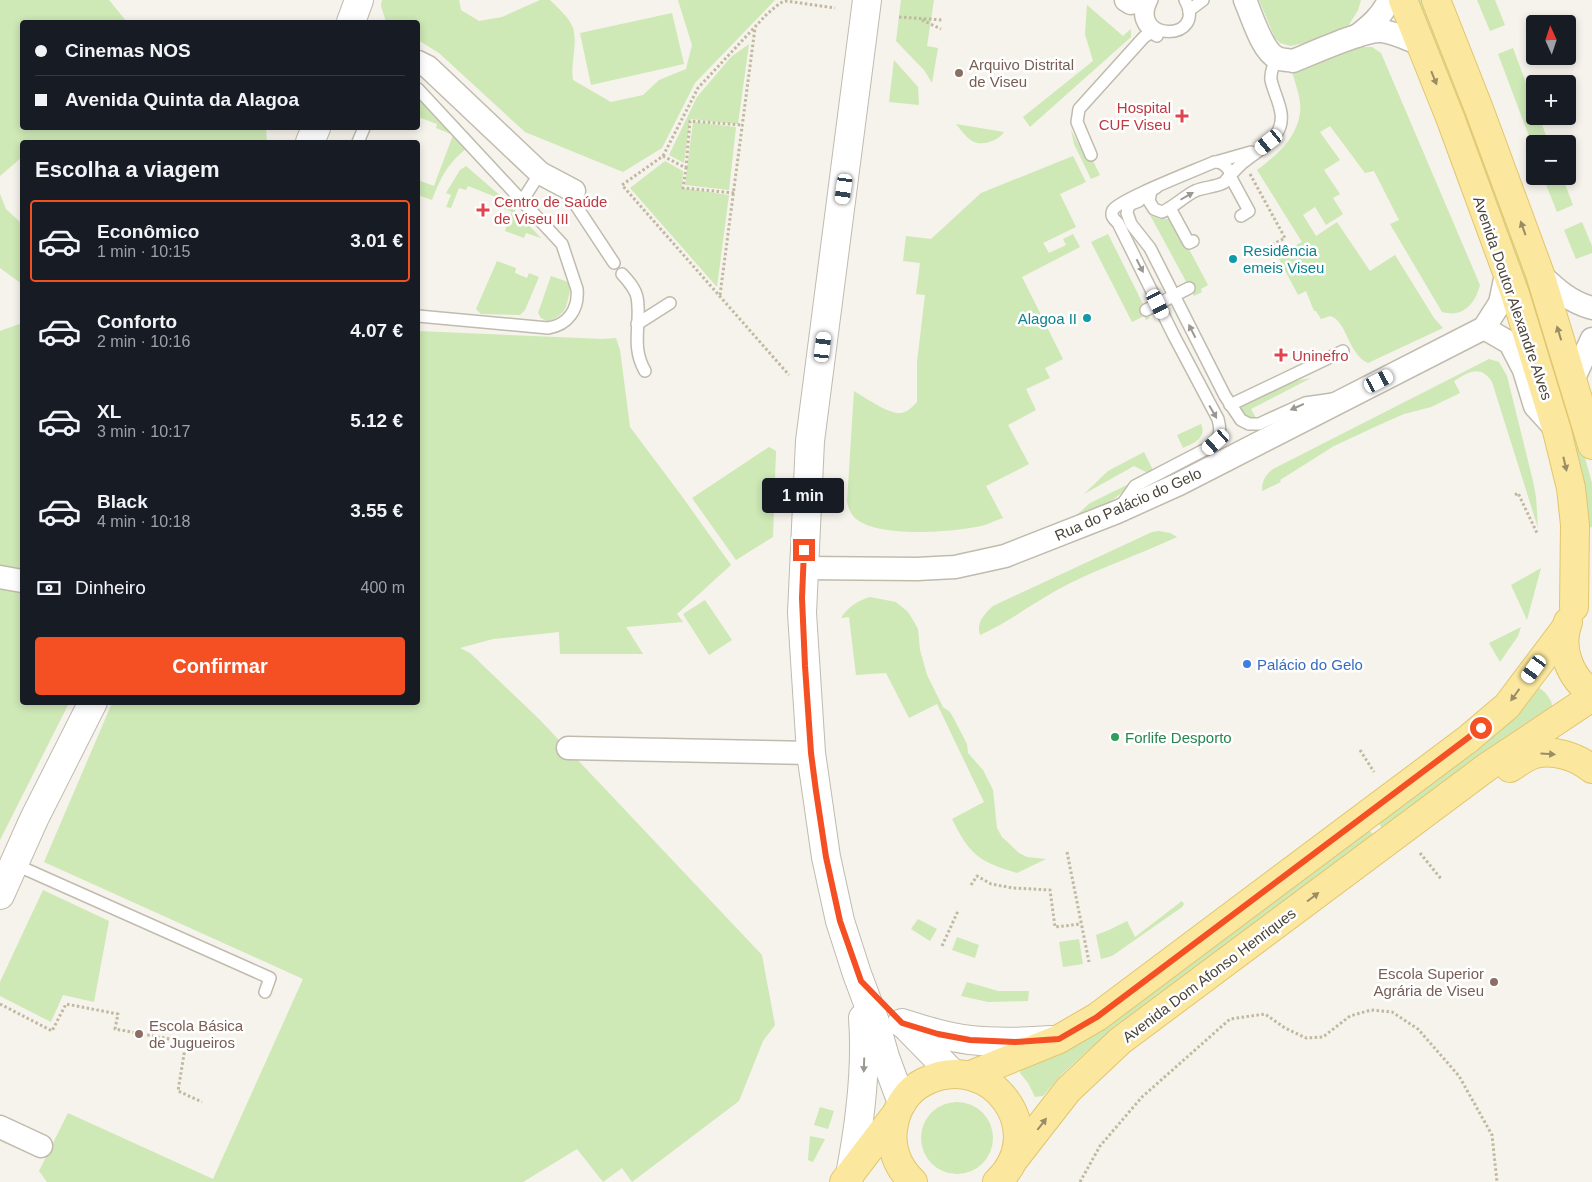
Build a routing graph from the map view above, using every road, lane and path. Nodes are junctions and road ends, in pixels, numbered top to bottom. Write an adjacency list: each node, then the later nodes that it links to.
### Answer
1 (359, 0): 19 (street)
2 (783, 0): 14 (path)
3 (868, 0): 74 (street)
4 (1126, 0): 5 (street)
5 (1142, 0)
6 (1147, 0): 23 (lane)
7 (1152, 0): 23 (lane)
8 (1186, 0): 16 (lane)
9 (1203, 0): 16 (lane)
10 (1389, 0): 24 (street)
11 (1404, 0): 25 (main road, Avenida Doutor Alexandre Alves)
12 (1436, 0): 50 (main road, Avenida Doutor Alexandre Alves, one-way to 12)
13 (1244, 2): 26 (street)
14 (780, 3): 15 (path); 21 (path)
15 (835, 8)
16 (1189, 12): 23 (lane)
17 (899, 17): 18 (path)
18 (919, 18): 20 (path); 22 (path)
19 (352, 20)
20 (942, 20)
21 (755, 28): 29 (path); 32 (path)
22 (941, 29)
23 (1154, 31): 31 (lane)
24 (1357, 36): 25 (street); 26 (street)
25 (1422, 45): 48 (main road, Avenida Doutor Alexandre Alves, one-way to 48)
26 (1276, 58): 30 (lane)
27 (420, 63): 36 (street)
28 (420, 91): 42 (lane)
29 (742, 125): 35 (path); 40 (path)
30 (1260, 150): 33 (lane); 34 (lane)
31 (1091, 155)
32 (663, 156): 35 (path); 52 (path)
33 (1214, 162): 37 (lane); 38 (lane)
34 (1243, 162): 37 (lane); 46 (path)
35 (686, 168): 40 (path)
36 (540, 173): 39 (street); 42 (lane)
37 (1228, 179): 43 (lane, one-way to 37); 44 (lane)
38 (1157, 187): 41 (lane); 55 (lane, one-way to 55)
39 (574, 191): 47 (lane)
40 (734, 193): 52 (path)
41 (1149, 201): 43 (lane); 53 (lane)
42 (522, 202): 58 (lane)
43 (1170, 208): 45 (lane)
44 (1240, 216)
45 (1193, 241)
46 (1260, 251)
47 (614, 263)
48 (1506, 270): 60 (street); 69 (main road, Avenida Doutor Alexandre Alves)
49 (622, 274): 59 (lane)
50 (1540, 274): 56 (street); 65 (main road, Avenida Doutor Alexandre Alves, one-way to 50)
51 (1189, 288): 53 (lane)
52 (720, 296): 64 (path)
53 (1174, 296): 55 (lane); 67 (lane, one-way to 53)
54 (670, 303): 59 (lane)
55 (1158, 304): 57 (lane); 72 (lane, one-way to 72)
56 (1592, 308)
57 (1146, 310)
58 (420, 316)
59 (637, 324): 63 (lane)
60 (1484, 328): 66 (street, Rua do Palácio do Gelo); 69 (street)
61 (1592, 339): 65 (street)
62 (1343, 350): 67 (lane)
63 (644, 371)
64 (789, 375)
65 (1573, 380): 68 (main road); 70 (main road, Avenida Doutor Alexandre Alves)
66 (1344, 399): 67 (lane, one-way to 67); 72 (street, Rua do Palácio do Gelo)
67 (1230, 405)
68 (1592, 410)
69 (1557, 431): 77 (main road, Avenida Doutor Alexandre Alves, one-way to 77)
70 (1592, 445)
71 (1515, 495): 73 (path)
72 (1117, 512): 74 (street, Rua do Palácio do Gelo)
73 (1537, 533)
74 (803, 568): 82 (street)
75 (0, 577): 76 (street)
76 (20, 581)
77 (1577, 609): 78 (main road, Avenida Doutor Alexandre Alves); 100 (main road, one-way to 100)
78 (1592, 695): 85 (main road, Avenida Dom Afonso Henriques)
79 (91, 705): 88 (street)
80 (568, 748): 82 (street)
81 (1360, 750): 84 (path)
82 (811, 753): 96 (street)
83 (1592, 769): 85 (main road, Avenida Dom Afonso Henriques, one-way to 83)
84 (1374, 772)
85 (1427, 812): 106 (main road, Avenida Dom Afonso Henriques, one-way to 85)
86 (1067, 852): 93 (path)
87 (1420, 853): 89 (path)
88 (14, 864): 91 (street); 97 (lane)
89 (1442, 880)
90 (971, 885): 93 (path)
91 (0, 895)
92 (958, 911): 94 (path)
93 (1081, 924): 95 (path)
94 (942, 946)
95 (1089, 962)
96 (861, 981): 99 (street); 103 (street); 107 (street, one-way to 107)
97 (265, 992)
98 (0, 1004): 102 (path)
99 (902, 1023): 100 (street); 101 (street)
100 (1059, 1039): 101 (main road)
101 (961, 1074): 103 (main road); 106 (main road)
102 (202, 1102)
103 (899, 1108): 107 (main road); 108 (main road)
104 (0, 1127): 105 (street)
105 (40, 1146)
106 (1005, 1172)
107 (847, 1179)
108 (913, 1182)
109 (1080, 1182): 110 (path)
110 (1497, 1182)

